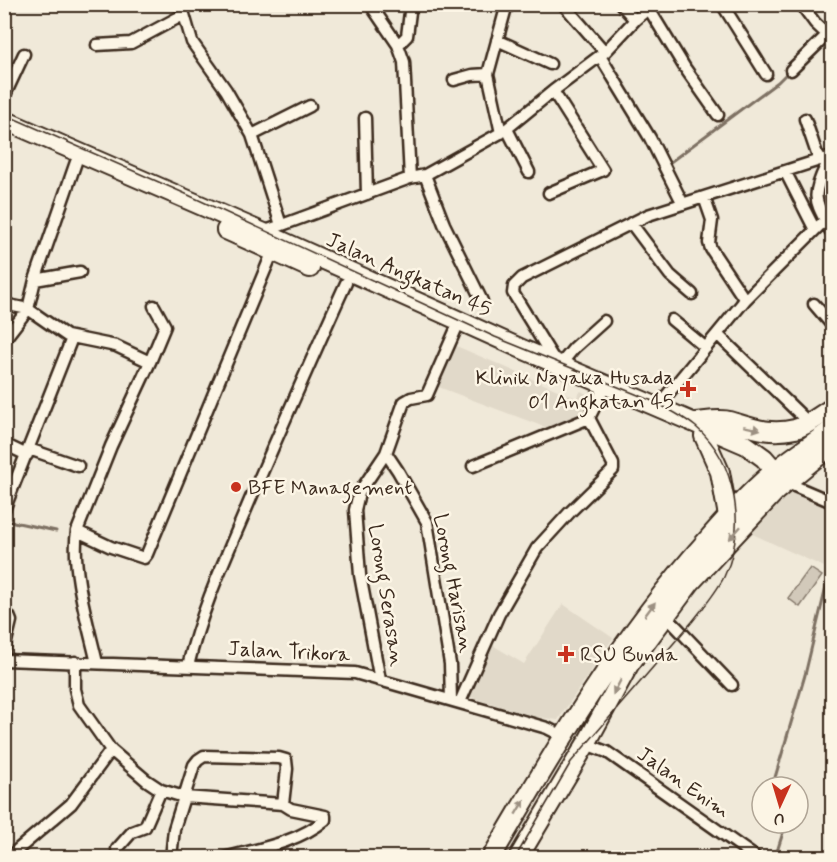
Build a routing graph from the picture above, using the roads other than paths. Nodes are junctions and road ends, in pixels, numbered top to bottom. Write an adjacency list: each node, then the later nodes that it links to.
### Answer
1 (370, 4): 14 (street)
2 (411, 4): 14 (street)
3 (507, 4): 12 (street)
4 (563, 4): 16 (street)
5 (621, 4): 10 (street)
6 (722, 4): 20 (street)
7 (801, 4): 11 (street)
8 (651, 7): 10 (street); 25 (street)
9 (182, 10): 13 (street); 31 (street)
10 (635, 21): 16 (street)
11 (827, 35): 18 (street)
12 (497, 40): 17 (street); 19 (street)
13 (97, 45)
14 (398, 45): 39 (street)
15 (24, 54): 23 (street)
16 (603, 54): 22 (street); 43 (street)
17 (550, 64)
18 (791, 70)
19 (488, 74): 21 (street); 30 (street)
20 (766, 74)
21 (454, 80)
22 (553, 91): 30 (street); 40 (street)
23 (4, 97)
24 (310, 106): 31 (street)
25 (718, 115)
26 (365, 118): 41 (street)
27 (805, 119): 33 (street)
28 (4, 120): 48 (main road, Jalan Angkatan 45)
29 (4, 131): 34 (main road, Jalan Angkatan 45)
30 (504, 131): 37 (street); 38 (street)
31 (252, 135): 46 (street)
32 (832, 156): 33 (street)
33 (819, 160): 36 (street)
34 (76, 162): 50 (main road, Jalan Angkatan 45); 52 (street)
35 (832, 164): 44 (street)
36 (785, 171): 42 (street); 47 (street)
37 (529, 172)
38 (425, 175): 39 (street); 56 (street)
39 (410, 178): 41 (street)
40 (549, 193)
41 (367, 194): 46 (street)
42 (704, 197): 43 (street); 55 (street)
43 (683, 204): 45 (street)
44 (825, 220): 47 (street); 49 (street)
45 (631, 223): 54 (street); 70 (street)
46 (281, 225): 48 (street)
47 (814, 230): 55 (street)
48 (262, 232): 70 (main road, Jalan Angkatan 45)
49 (832, 234)
50 (273, 252): 53 (main road, Jalan Angkatan 45); 88 (street)
51 (80, 272): 52 (street)
52 (35, 280): 60 (street)
53 (346, 283): 64 (main road, Jalan Angkatan 45); 95 (street)
54 (692, 294)
55 (745, 300): 65 (street)
56 (482, 301)
57 (4, 304): 60 (street)
58 (814, 304): 63 (street)
59 (154, 306): 69 (street)
60 (28, 309): 66 (street); 67 (street)
61 (672, 320): 68 (street)
62 (604, 321): 70 (street)
63 (832, 325)
64 (456, 330): 71 (main road, Jalan Angkatan 45); 81 (street)
65 (717, 334): 68 (street); 75 (street)
66 (72, 338): 69 (street); 80 (street)
67 (4, 340)
68 (706, 348): 72 (street)
69 (150, 362): 88 (street)
70 (558, 364): 72 (main road, Jalan Angkatan 45)
71 (602, 392): 74 (street); 76 (main road, Jalan Angkatan 45)
72 (658, 406): 76 (main road, Jalan Angkatan 45)
73 (832, 408): 75 (main road)
74 (589, 418): 83 (street); 98 (street)
75 (809, 423): 76 (main road, one-way to 75)
76 (699, 429): 84 (main road, Jalan Angkatan 45); 87 (main road)
77 (832, 429): 84 (main road)
78 (4, 444): 80 (street)
79 (832, 445): 84 (main road)
80 (28, 452): 82 (street); 86 (street)
81 (386, 453): 96 (street, Lorong Serasan); 98 (street, Lorong Harisan)
82 (78, 466)
83 (473, 466)
84 (775, 481): 85 (street); 87 (main road); 90 (main road, one-way to 90)
85 (832, 502)
86 (4, 510)
87 (728, 516): 99 (main road, one-way to 87)
88 (77, 531): 94 (street)
89 (4, 614): 91 (street)
90 (666, 616): 97 (street); 100 (main road, one-way to 100)
91 (4, 650)
92 (4, 660): 93 (street, Jalan Trikora)
93 (75, 662): 94 (street, Jalan Trikora); 101 (street)
94 (97, 663): 95 (street, Jalan Trikora)
95 (189, 666): 96 (street, Jalan Trikora)
96 (380, 680): 98 (street, Jalan Trikora)
97 (732, 685)
98 (455, 701): 99 (street, Jalan Trikora)
99 (563, 736): 110 (main road, one-way to 99)
100 (586, 744): 107 (street, Jalan Enim); 111 (main road)
101 (111, 750): 102 (street); 106 (street)
102 (161, 790): 103 (street); 105 (street)
103 (184, 797): 104 (street); 104 (street); 108 (street)
104 (283, 804): 109 (street)
105 (117, 849)
106 (16, 851)
107 (751, 856)
108 (171, 858)
109 (224, 858)
110 (491, 858)
111 (518, 858)

